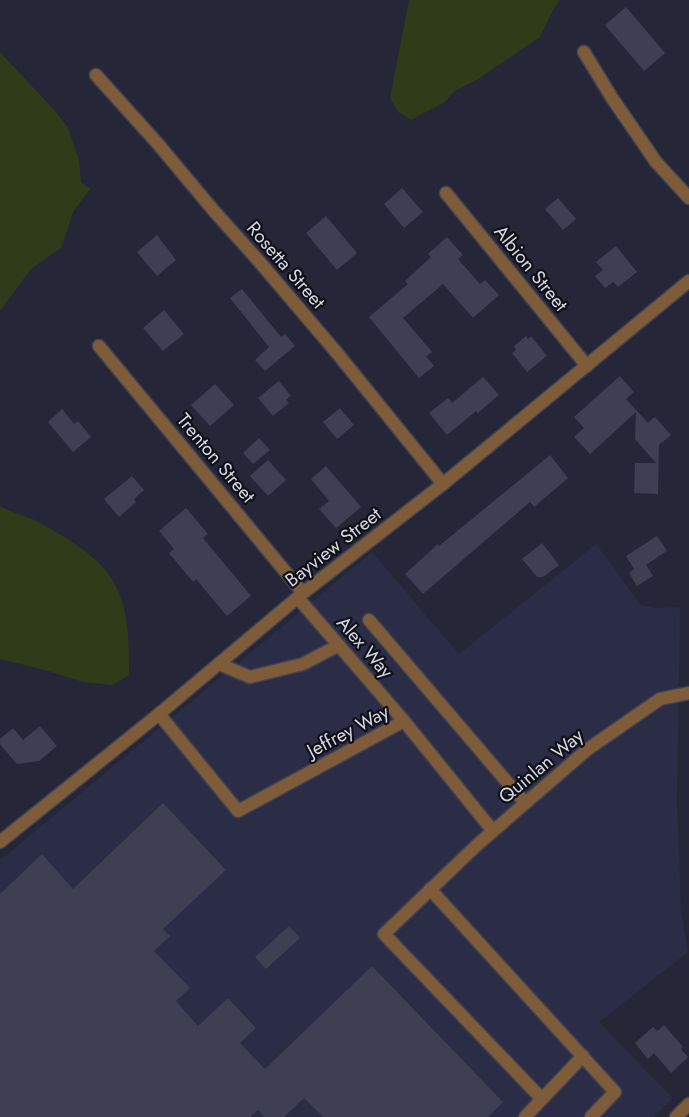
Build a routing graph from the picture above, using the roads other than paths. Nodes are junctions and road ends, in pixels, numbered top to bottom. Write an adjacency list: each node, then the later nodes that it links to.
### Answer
1 (584, 52): 4 (street)
2 (96, 75): 8 (street, Rosetta Street)
3 (446, 193): 7 (street, Albion Street)
4 (689, 198)
5 (689, 281): 7 (street, Bayview Street)
6 (99, 346): 9 (street, Trenton Street)
7 (586, 366): 8 (street, Bayview Street)
8 (443, 484): 9 (street, Bayview Street)
9 (301, 595): 11 (street, Alex Way); 12 (street, Bayview Street)
10 (369, 620): 16 (street)
11 (339, 645): 12 (street); 15 (street, Alex Way)
12 (218, 664): 14 (street, Bayview Street)
13 (689, 694): 16 (street, Quinlan Way)
14 (159, 714): 15 (street, Jeffrey Way); 18 (street, Bayview Street)
15 (404, 721): 17 (street, Jeffrey Way)
16 (525, 803): 17 (street, Quinlan Way)
17 (493, 831): 19 (street, Quinlan Way)
18 (0, 842)
19 (430, 889): 20 (street); 21 (street, Quinlan Way)
20 (583, 1056): 21 (street); 24 (street)
21 (542, 1099): 23 (street)
22 (689, 1104): 25 (street)
23 (525, 1117)
24 (591, 1117)
25 (676, 1117)

